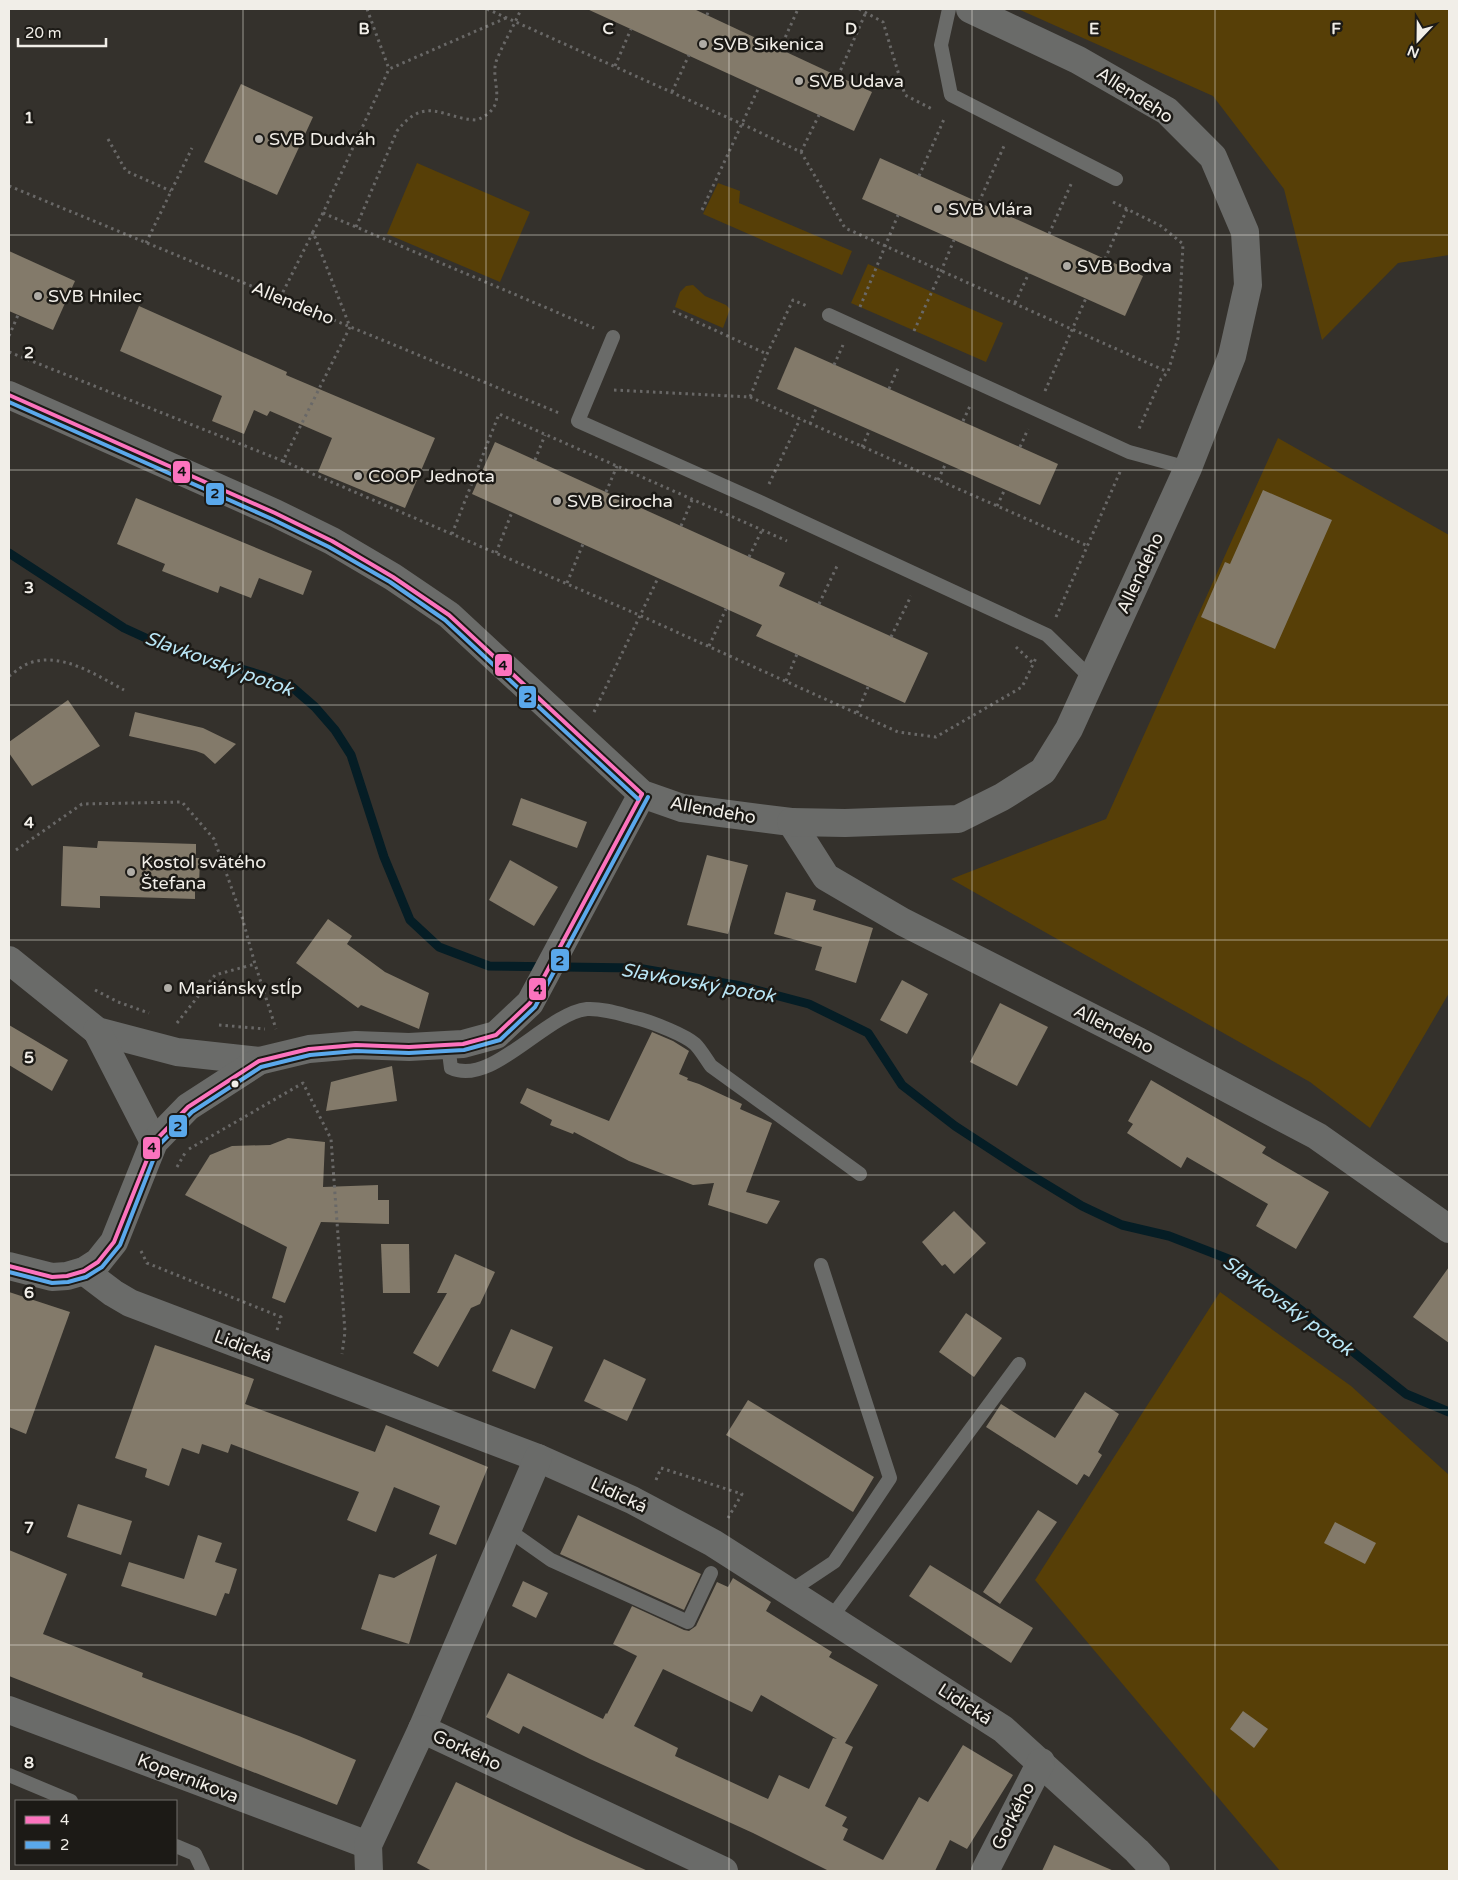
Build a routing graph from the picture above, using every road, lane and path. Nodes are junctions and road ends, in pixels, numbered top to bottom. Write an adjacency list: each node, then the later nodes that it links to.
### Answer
1 (368, 9): 17 (path)
2 (487, 9): 11 (path)
3 (521, 9): 12 (path)
4 (709, 9): 10 (path)
5 (798, 9): 14 (path)
6 (859, 9): 9 (path)
7 (949, 9): 33 (lane)
8 (970, 9): 84 (street, Allendeho)
9 (866, 12): 18 (path); 22 (path)
10 (706, 15)
11 (506, 18): 12 (path); 17 (path)
12 (516, 22): 16 (path); 44 (path)
13 (631, 29): 16 (path)
14 (780, 49)
15 (689, 56): 20 (path)
16 (615, 66): 20 (path)
17 (389, 69): 42 (path)
18 (838, 76)
19 (759, 87): 24 (path)
20 (672, 92): 24 (path)
21 (819, 115): 30 (path)
22 (946, 116): 23 (path); 31 (path)
23 (954, 120)
24 (742, 124): 30 (path); 41 (path)
25 (108, 139): 37 (path)
26 (996, 142): 27 (path)
27 (1004, 146): 29 (path); 39 (path)
28 (192, 148): 37 (path)
29 (1012, 150)
30 (801, 152): 49 (path)
31 (919, 176)
32 (1064, 176): 34 (path)
33 (1116, 179)
34 (1073, 181): 35 (path); 46 (path)
35 (1080, 185)
36 (9, 186): 48 (path, Allendeho)
37 (171, 191): 48 (path)
38 (1112, 201): 40 (path)
39 (978, 202)
40 (1127, 209): 50 (path); 67 (path)
41 (702, 210)
42 (323, 213): 44 (path); 45 (path)
43 (898, 215): 49 (path)
44 (356, 227): 64 (path)
45 (313, 232): 53 (path); 60 (path)
46 (1049, 234)
47 (954, 240): 51 (path)
48 (146, 243): 53 (path, Allendeho)
49 (884, 245): 51 (path); 56 (path)
50 (1105, 259)
51 (942, 271): 55 (path); 62 (path)
52 (1029, 273): 55 (path)
53 (280, 298): 60 (path, Allendeho)
54 (1086, 298): 61 (path)
55 (1015, 303): 61 (path)
56 (860, 307)
57 (673, 312): 66 (path)
58 (829, 314): 66 (path); 79 (lane)
59 (18, 316): 63 (path)
60 (350, 326): 74 (path, Allendeho); 81 (path)
61 (1072, 329): 67 (path); 69 (path)
62 (914, 331)
63 (9, 336)
64 (613, 336): 68 (lane)
65 (9, 352): 81 (path)
66 (767, 354): 71 (path)
67 (1168, 372): 79 (path)
68 (591, 389): 71 (path); 74 (lane)
69 (1045, 390)
70 (9, 395): 122 (street, Allendeho)
71 (750, 397): 73 (path)
72 (818, 406): 75 (path)
73 (800, 419): 75 (path); 89 (path)
74 (578, 421): 89 (lane)
75 (810, 424): 78 (path)
76 (870, 429): 78 (path)
77 (545, 435): 80 (path); 83 (path); 94 (path)
78 (862, 447): 85 (path)
79 (1129, 452): 84 (lane); 97 (path)
80 (534, 460)
81 (283, 461): 94 (path)
82 (946, 463): 85 (path)
83 (617, 466): 87 (path); 88 (path)
84 (1188, 468): 116 (street, Allendeho)
85 (938, 480): 90 (path)
86 (1005, 489): 90 (path)
87 (606, 492)
88 (692, 500): 92 (path); 93 (path)
89 (760, 502): 109 (lane)
90 (997, 506): 97 (path)
91 (512, 512): 98 (path)
92 (681, 526)
93 (762, 530): 96 (path); 99 (path)
94 (452, 534): 98 (path)
95 (583, 544): 104 (path)
96 (795, 545)
97 (1088, 546): 109 (path)
98 (496, 552): 104 (path)
99 (749, 557)
100 (829, 560): 101 (path)
101 (838, 564): 102 (path); 106 (path)
102 (847, 568)
103 (658, 578): 108 (path)
104 (567, 583): 108 (path)
105 (919, 600): 110 (path)
106 (819, 604)
107 (726, 609): 112 (path)
108 (639, 615): 112 (path); 121 (path)
109 (1047, 635): 114 (path); 116 (lane)
110 (891, 637)
111 (1014, 645): 114 (path)
112 (710, 646): 117 (path)
113 (797, 654): 117 (path)
114 (1034, 664): 120 (path)
115 (9, 676): 119 (path)
116 (1091, 678): 123 (street, Allendeho)
117 (786, 681): 120 (path)
118 (868, 687): 120 (path)
119 (124, 690)
120 (857, 713)
121 (590, 721)
122 (642, 794): 123 (street, Allendeho); 134 (street)
123 (791, 822): 140 (street, Allendeho)
124 (16, 850): 126 (path)
125 (9, 960): 133 (street)
126 (254, 964): 130 (path); 132 (path)
127 (94, 990): 128 (path)
128 (152, 1014)
129 (169, 1019): 130 (path)
130 (177, 1022): 131 (path); 135 (path)
131 (187, 1023)
132 (217, 1025)
133 (97, 1031): 135 (street); 137 (street)
134 (448, 1045): 136 (street); 138 (lane)
135 (177, 1052): 136 (street)
136 (259, 1061): 137 (street)
137 (154, 1142): 144 (street)
138 (860, 1174)
139 (173, 1175): 146 (path)
140 (1449, 1229)
141 (139, 1246): 145 (path)
142 (821, 1265): 153 (lane)
143 (9, 1266): 144 (street)
144 (84, 1271): 148 (street, Lidická)
145 (276, 1332)
146 (342, 1356)
147 (1019, 1364): 154 (lane)
148 (538, 1458): 150 (street, Gorkého); 151 (street, Lidická)
149 (655, 1481): 151 (path)
150 (507, 1529): 152 (lane); 156 (street, Gorkého)
151 (713, 1543): 153 (street, Lidická)
152 (710, 1573)
153 (789, 1592): 154 (street, Lidická)
154 (831, 1618): 157 (street, Lidická)
155 (9, 1710): 161 (street, Koperníkova)
156 (422, 1729): 161 (street); 163 (street, Gorkého)
157 (1041, 1762): 164 (street, Gorkého); 165 (street, Lidická)
158 (9, 1775): 159 (lane)
159 (69, 1800)
160 (178, 1847): 162 (lane)
161 (369, 1858)
162 (204, 1871)
163 (724, 1871)
164 (985, 1871)
165 (1156, 1871)

